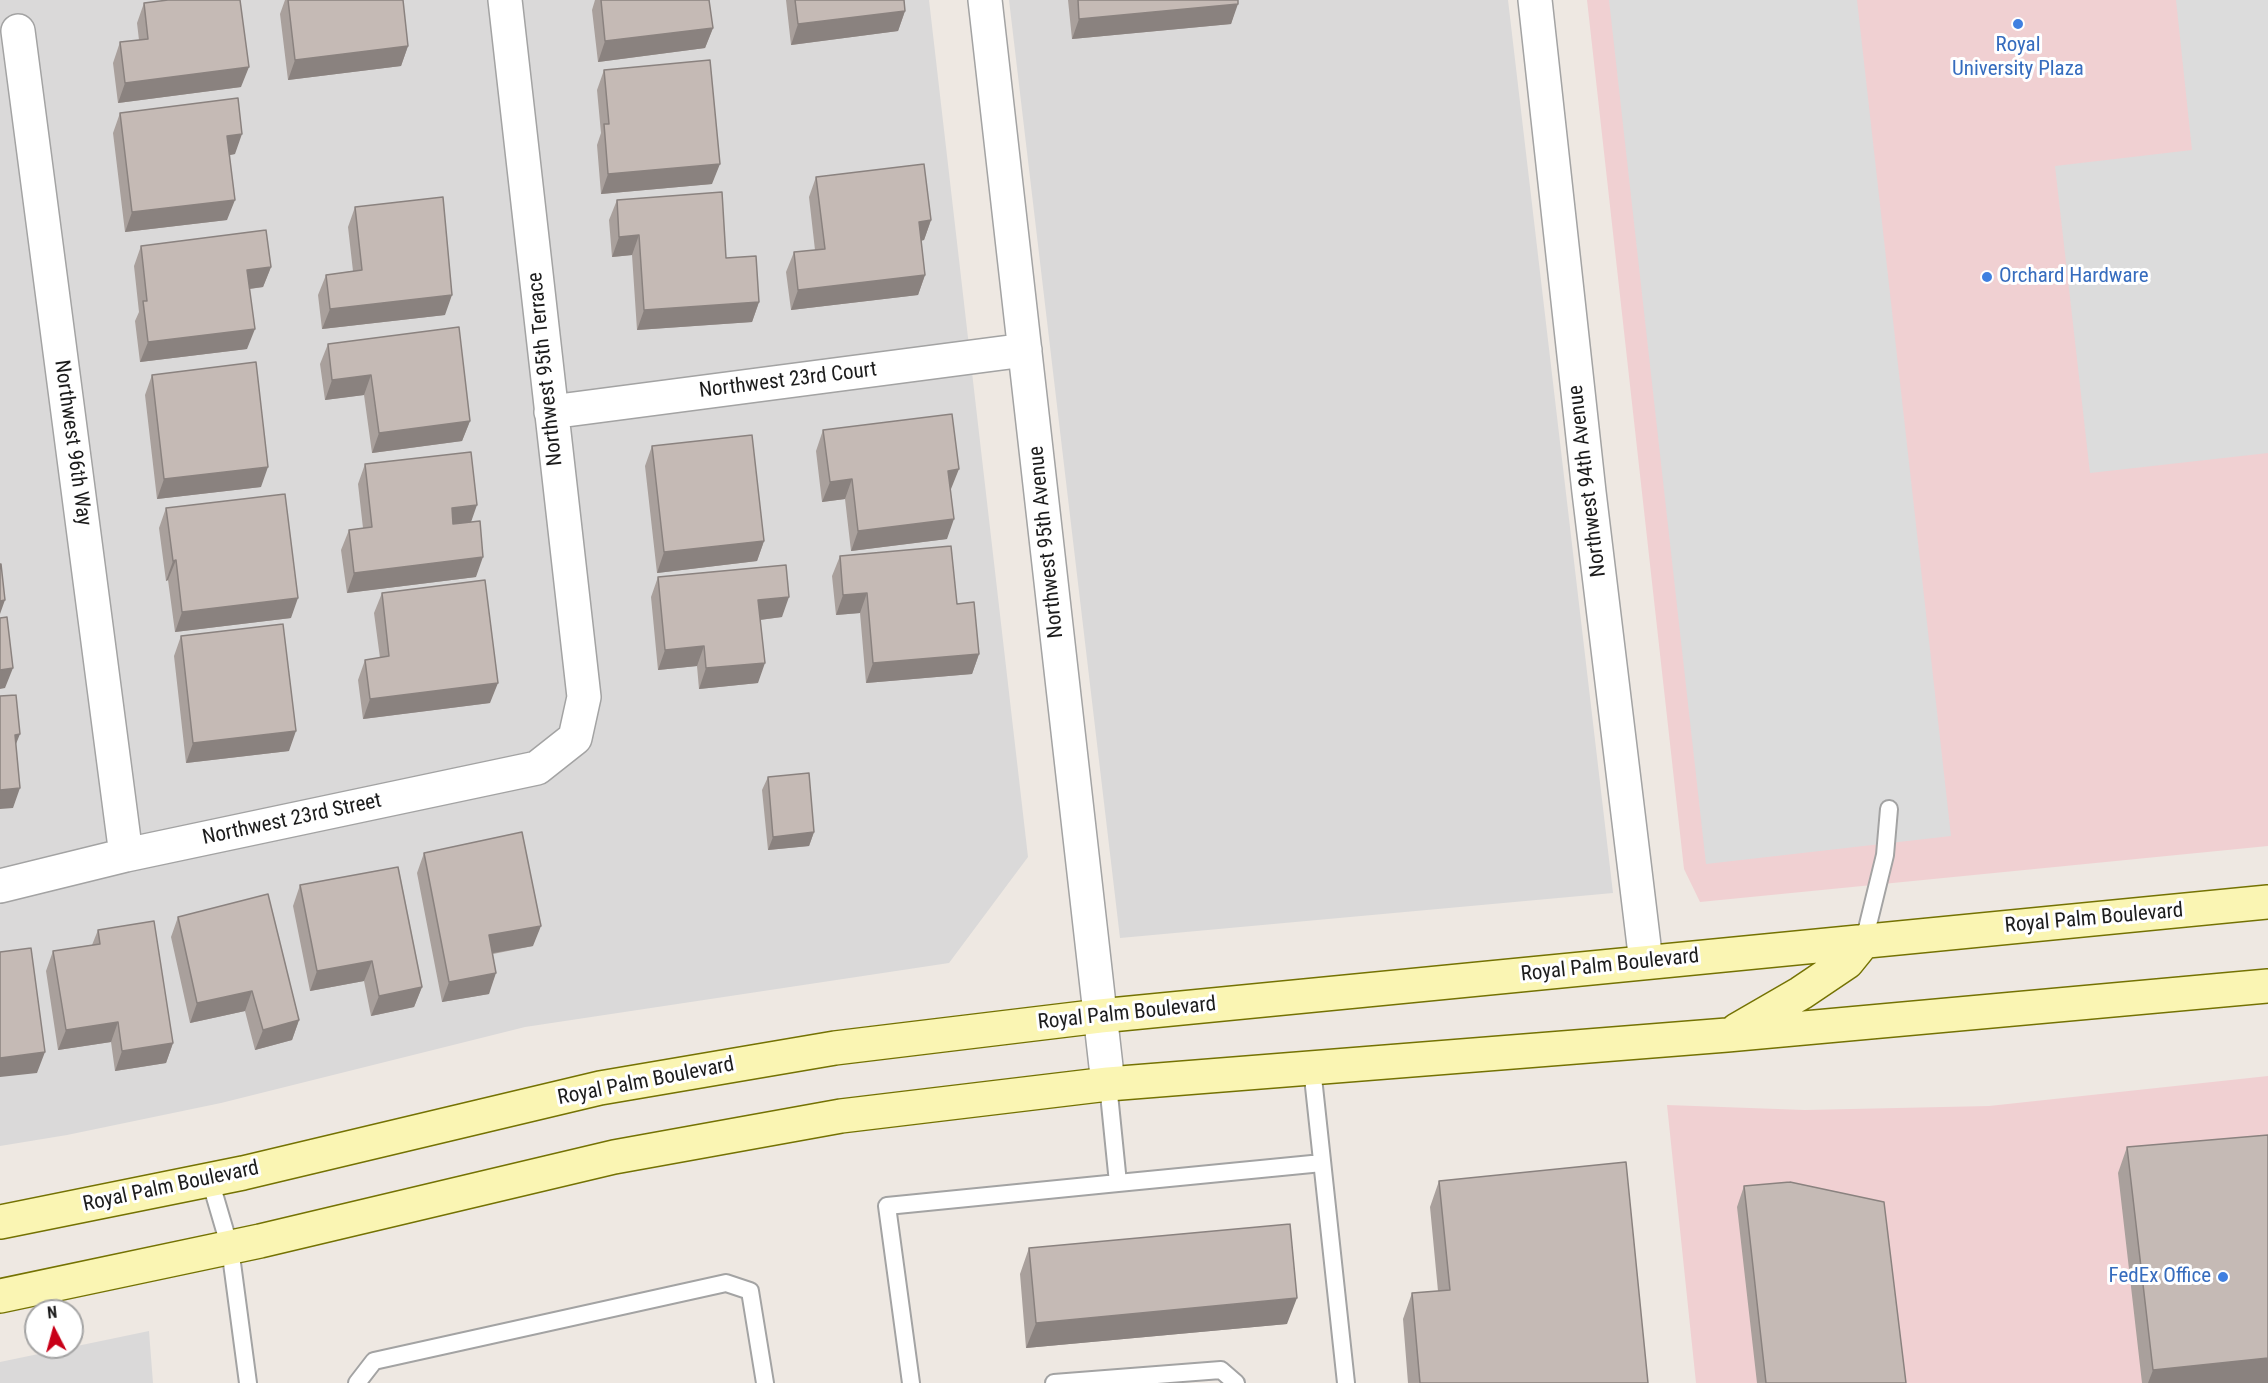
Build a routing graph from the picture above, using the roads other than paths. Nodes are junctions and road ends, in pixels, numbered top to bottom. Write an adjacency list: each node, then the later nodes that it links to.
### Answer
1 (505, 0): 6 (street, Northwest 95th Terrace)
2 (985, 0): 5 (street, Northwest 95th Avenue)
3 (1535, 0): 13 (street, Northwest 94th Avenue)
4 (18, 31): 9 (street, Northwest 96th Way)
5 (1025, 350): 6 (street, Northwest 23rd Court); 15 (street, Northwest 95th Avenue)
6 (551, 412): 7 (street, Northwest 95th Terrace)
7 (575, 738): 9 (street, Northwest 23rd Street)
8 (1889, 809): 12 (lane)
9 (126, 855): 10 (street, Northwest 23rd Street)
10 (0, 886)
11 (2268, 902): 12 (main road, Royal Palm Boulevard)
12 (1864, 941): 13 (main road, Royal Palm Boulevard); 16 (main road)
13 (1646, 962): 15 (main road, Royal Palm Boulevard)
14 (2268, 986): 16 (main road)
15 (1100, 1016): 18 (street, Northwest 95th Avenue); 20 (main road, Royal Palm Boulevard)
16 (1727, 1035): 17 (main road)
17 (1312, 1068): 18 (main road); 19 (lane)
18 (1108, 1084): 21 (lane); 23 (main road)
19 (1322, 1163): 21 (lane); 32 (lane)
20 (210, 1180): 22 (main road, Royal Palm Boulevard); 23 (lane)
21 (1118, 1183): 29 (lane)
22 (0, 1222)
23 (230, 1248): 24 (main road); 26 (lane)
24 (0, 1296)
25 (1117, 1381): 30 (lane); 31 (lane)
26 (248, 1383)
27 (357, 1383): 28 (lane)
28 (765, 1383)
29 (911, 1383)
30 (1054, 1383)
31 (1236, 1383)
32 (1346, 1383)

